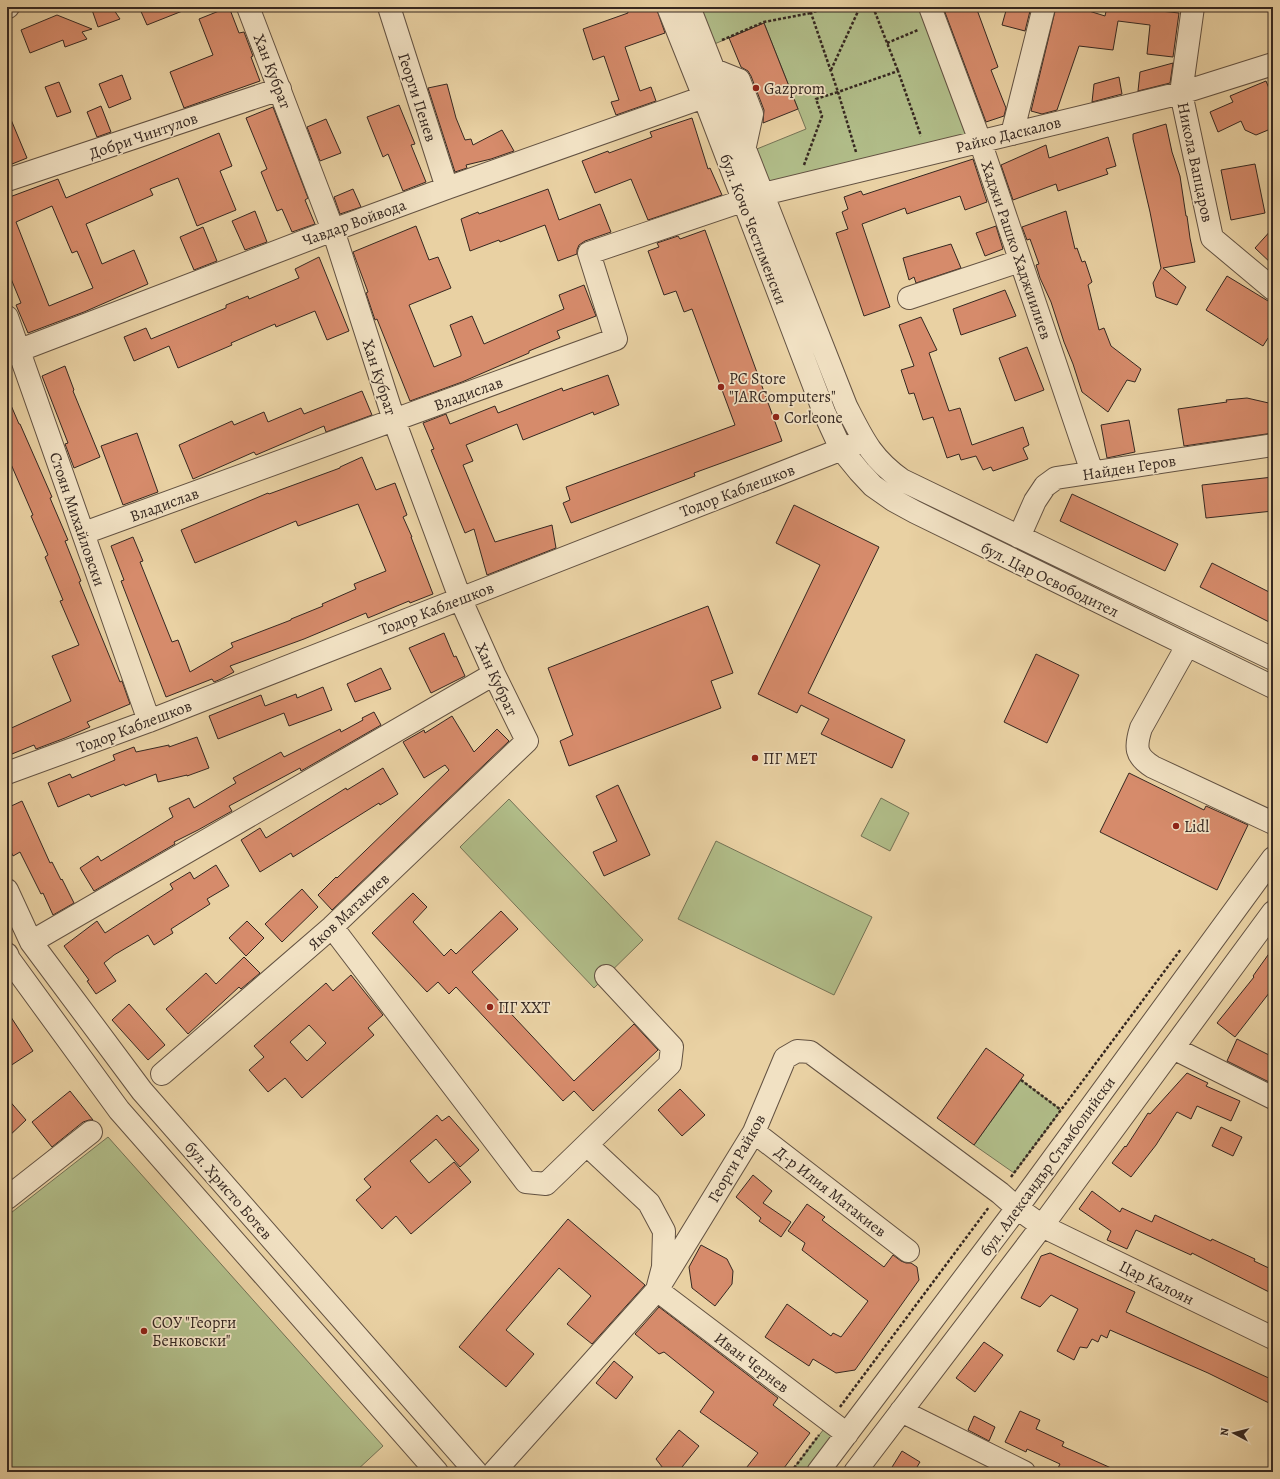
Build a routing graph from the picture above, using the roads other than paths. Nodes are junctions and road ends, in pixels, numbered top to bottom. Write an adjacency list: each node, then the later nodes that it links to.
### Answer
1 (248, 7): 9 (street, Хан Кубрат)
2 (389, 7): 15 (street, Георги Пенев)
3 (668, 7): 11 (street, бул. Кочо Честименски)
4 (689, 7): 16 (street, бул. Кочо Честименски)
5 (1044, 7): 12 (street)
6 (1193, 7): 10 (street, Никола Вапцаров)
7 (933, 15): 13 (street, Хаджи Рашко Хаджиилиев)
8 (1273, 64): 10 (street, Райко Даскалов)
9 (280, 89): 14 (street, Добри Чинтулов); 18 (street, Хан Кубрат)
10 (1181, 93): 12 (street, Райко Даскалов); 20 (street, Никола Вапцаров)
11 (704, 97): 15 (street, Чавдар Войвода); 17 (street, бул. Кочо Честименски)
12 (1012, 134): 13 (street, Райко Даскалов)
13 (980, 141): 16 (street, Райко Даскалов); 19 (street, Хаджи Рашко Хаджиилиев)
14 (7, 180)
15 (447, 188): 18 (street, Чавдар Войвода)
16 (763, 194): 17 (street, Райко Даскалов); 25 (street, бул. Кочо Честименски)
17 (742, 200): 24 (street, Владислав); 27 (street, бул. Кочо Честименски)
18 (333, 230): 23 (street, Чавдар Войвода); 24 (street, Хан Кубрат)
19 (1020, 261): 21 (street); 28 (street, Хаджи Рашко Хаджиилиев)
20 (1273, 289)
21 (908, 298)
22 (7, 317): 23 (street, Стоян Михайловски)
23 (13, 353): 29 (street, Стоян Михайловски)
24 (394, 420): 29 (street, Владислав); 31 (street, Хан Кубрат)
25 (864, 441): 27 (street, Тодор Каблешков); 30 (street, бул. Цар Освободител)
26 (1273, 445): 28 (street, Найден Геров)
27 (841, 449): 31 (street, Тодор Каблешков); 32 (street, бул. Цар Освободител)
28 (1092, 472): 30 (street, Найден Геров)
29 (84, 533): 36 (street, Стоян Михайловски)
30 (1019, 537): 33 (street, бул. Цар Освободител)
31 (460, 598): 34 (street, Хан Кубрат); 36 (street, Тодор Каблешков)
32 (1187, 646): 35 (street, бул. Цар Освободител); 39 (street)
33 (1273, 659)
34 (494, 674): 37 (street, Хан Кубрат); 44 (street)
35 (1273, 688)
36 (149, 720): 38 (street, Тодор Каблешков)
37 (527, 741): 43 (street, Яков Матакиев)
38 (7, 773)
39 (1273, 823)
40 (1273, 858): 54 (street, бул. Александър Стамболийски)
41 (7, 890): 44 (street, бул. Христо Ботев)
42 (1273, 912): 47 (street, бул. Александър Стамболийски)
43 (332, 927): 48 (street, Яков Матакиев); 52 (street)
44 (30, 942): 62 (street, бул. Христо Ботев)
45 (7, 954): 61 (street, бул. Христо Ботев)
46 (606, 976): 52 (street)
47 (1173, 1048): 49 (street); 55 (street, бул. Александър Стамболийски)
48 (162, 1074)
49 (1273, 1098)
50 (91, 1132): 53 (street)
51 (754, 1132): 54 (street, Георги Райков); 56 (street, Д-р Илия Матакиев); 57 (street, Георги Райков)
52 (587, 1145): 57 (street)
53 (7, 1198)
54 (1017, 1208): 55 (street, Цар Калоян); 60 (street, бул. Александър Стамболийски)
55 (1042, 1226): 58 (street, Цар Калоян); 59 (street, бул. Александър Стамболийски)
56 (908, 1251)
57 (657, 1290): 60 (street, Иван Чернев); 63 (street, Георги Райков)
58 (1273, 1338)
59 (901, 1411): 65 (street, бул. Александър Стамболийски); 66 (street)
60 (847, 1434): 64 (street, бул. Александър Стамболийски)
61 (436, 1472)
62 (476, 1472)
63 (494, 1472)
64 (818, 1472)
65 (855, 1472)
66 (1024, 1472)

